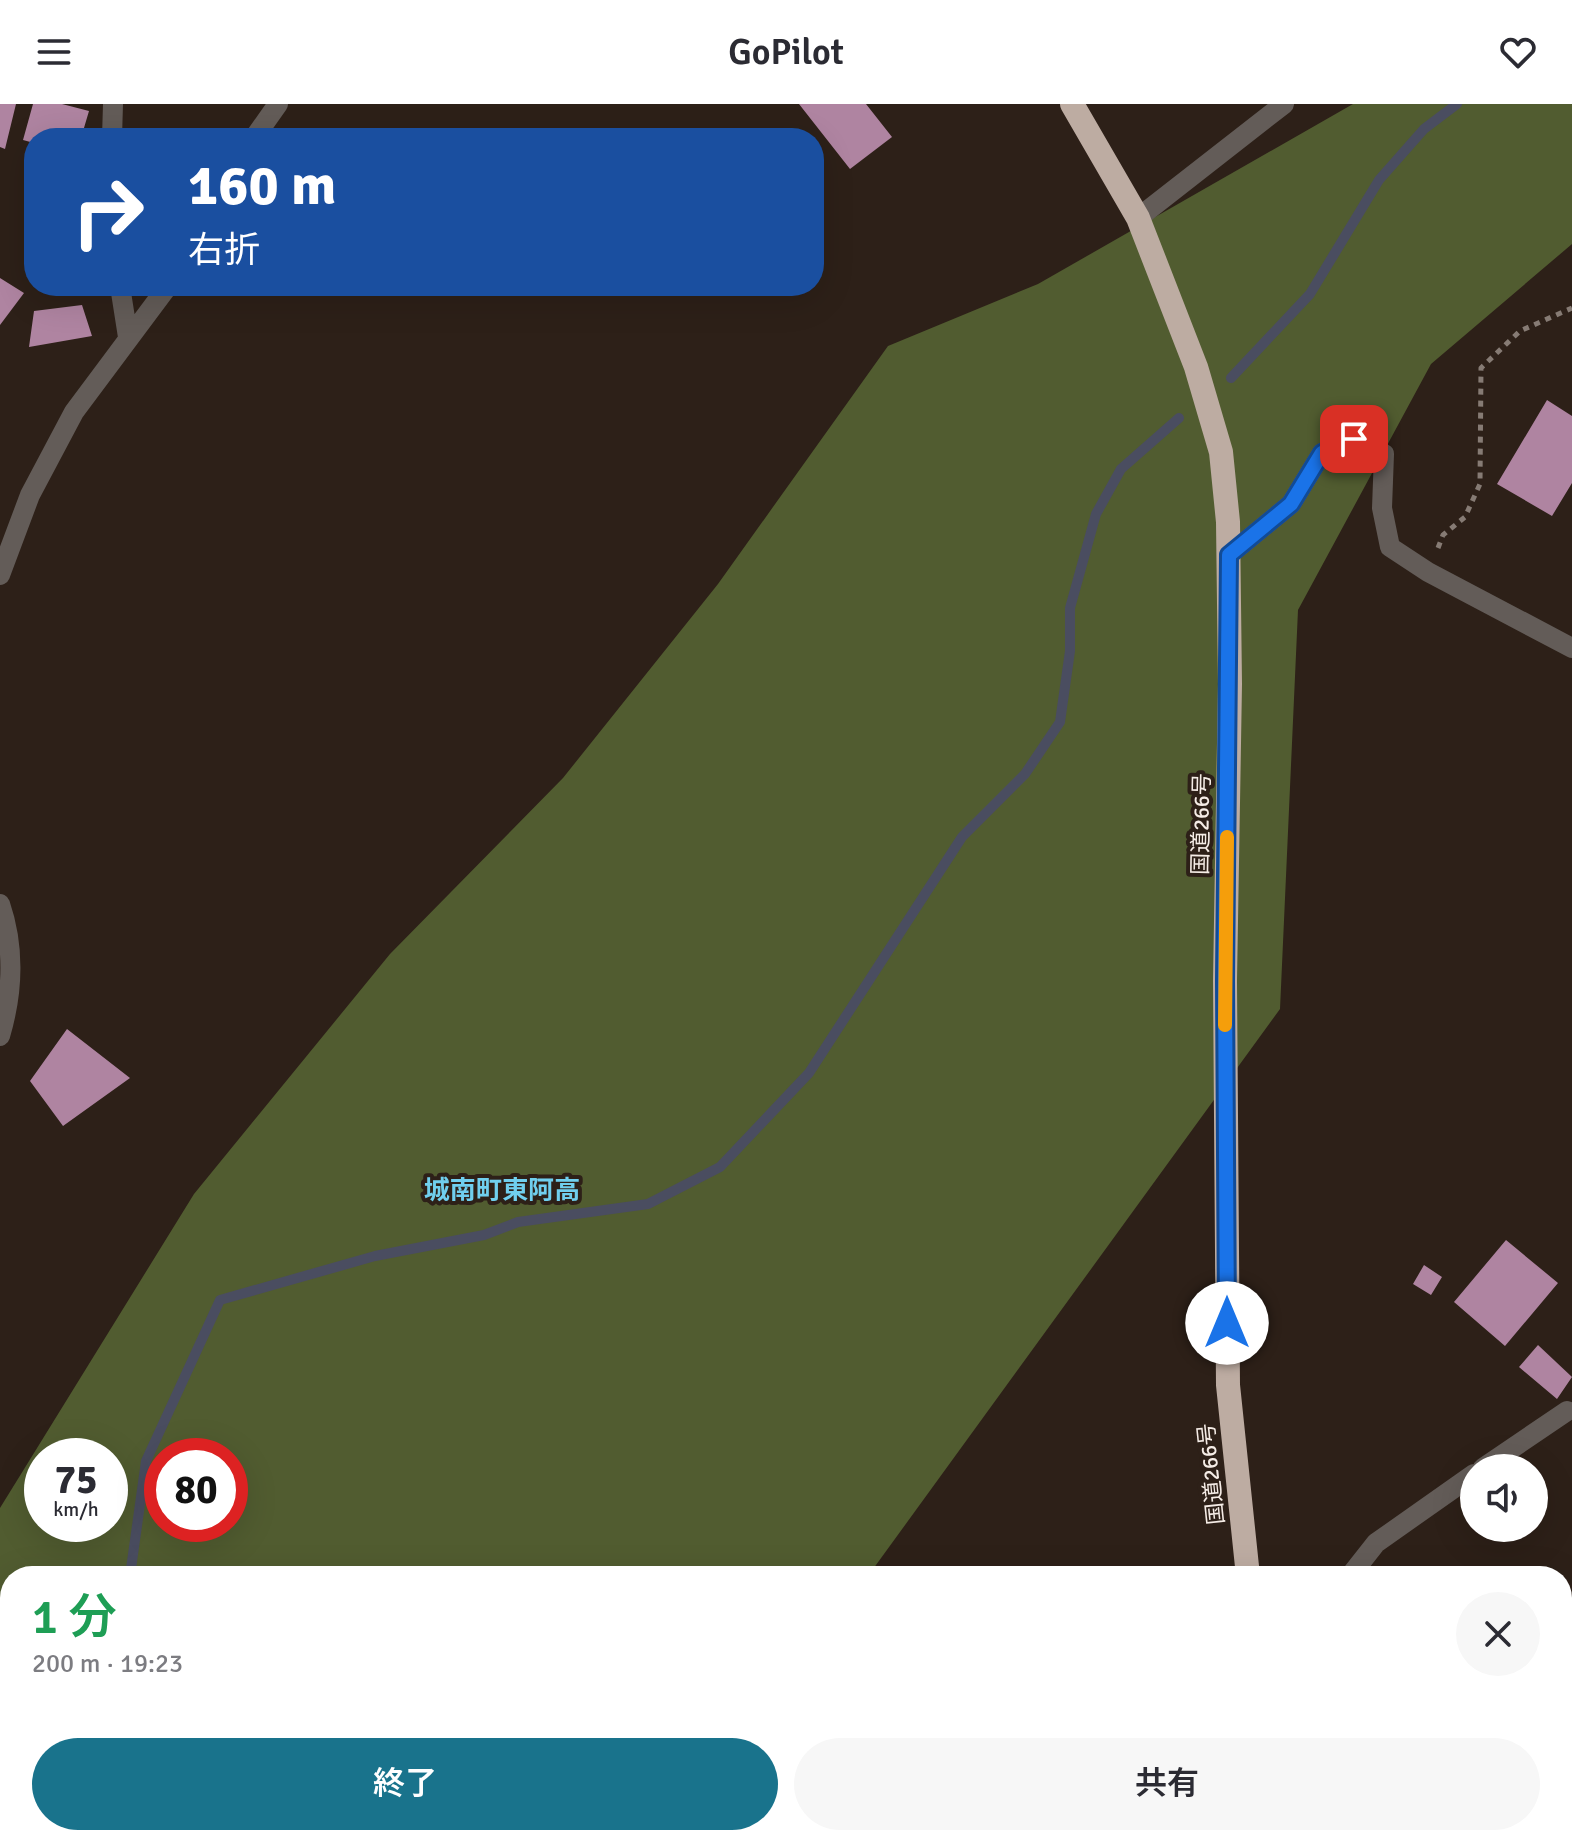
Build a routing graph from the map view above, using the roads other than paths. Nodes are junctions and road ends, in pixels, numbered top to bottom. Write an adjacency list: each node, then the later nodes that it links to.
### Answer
1 (113, 104): 5 (street)
2 (278, 104): 6 (street)
3 (1072, 104): 7 (highway, 国道266号)
4 (1284, 104): 7 (street)
5 (112, 128)
6 (261, 128)
7 (1138, 218): 11 (highway, 国道266号)
8 (122, 296): 10 (street)
9 (160, 296): 10 (street)
10 (128, 337): 12 (street)
11 (1229, 555): 13 (street); 21 (highway, 国道266号)
12 (0, 575)
13 (1572, 648)
14 (0, 904): 15 (street)
15 (0, 1036)
16 (1567, 1411): 17 (street)
17 (1504, 1454)
18 (1460, 1484): 20 (street)
19 (1380, 1512): 20 (street)
20 (1376, 1543): 22 (street)
21 (1247, 1566)
22 (1358, 1566)

